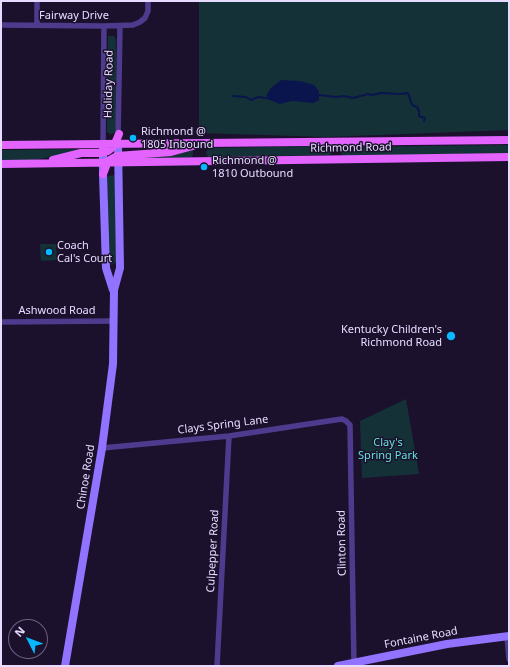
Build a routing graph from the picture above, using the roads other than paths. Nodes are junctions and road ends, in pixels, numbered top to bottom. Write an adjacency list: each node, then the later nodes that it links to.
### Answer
1 (37, 1): 3 (street)
2 (148, 1): 6 (street, Fairway Drive)
3 (37, 25): 4 (street, Fairway Drive); 5 (street, Fairway Drive)
4 (1, 26)
5 (104, 26): 6 (street, Fairway Drive); 9 (street, Holiday Road)
6 (120, 26): 7 (street, Holiday Road)
7 (119, 134): 10 (main road)
8 (509, 140): 11 (main road, Richmond Road)
9 (103, 143): 10 (main road, Richmond Road); 12 (main road, Richmond Road); 13 (street, Chinoe Road)
10 (117, 143): 11 (main road, Richmond Road); 13 (main road); 15 (street, Chinoe Road)
11 (202, 143): 15 (main road)
12 (1, 145)
13 (103, 152): 16 (street, Chinoe Road); 18 (main road)
14 (509, 158): 15 (main road, Richmond Road)
15 (119, 159): 16 (main road); 19 (street, Chinoe Road)
16 (105, 163): 18 (main road); 19 (street, Chinoe Road)
17 (1, 164): 18 (main road)
18 (39, 164)
19 (114, 290): 20 (street, Chinoe Road)
20 (114, 321): 21 (street, Ashwood Road); 24 (street, Chinoe Road)
21 (1, 322)
22 (346, 421): 23 (street, Clays Spring Lane); 27 (street, Clinton Road)
23 (229, 436): 24 (street, Clays Spring Lane); 29 (street, Culpepper Road)
24 (102, 448): 28 (street, Chinoe Road)
25 (508, 636): 26 (street); 27 (street, Fontaine Road)
26 (509, 659)
27 (354, 664): 30 (street, Fontaine Road)
28 (65, 666)
29 (217, 666)
30 (338, 666)

